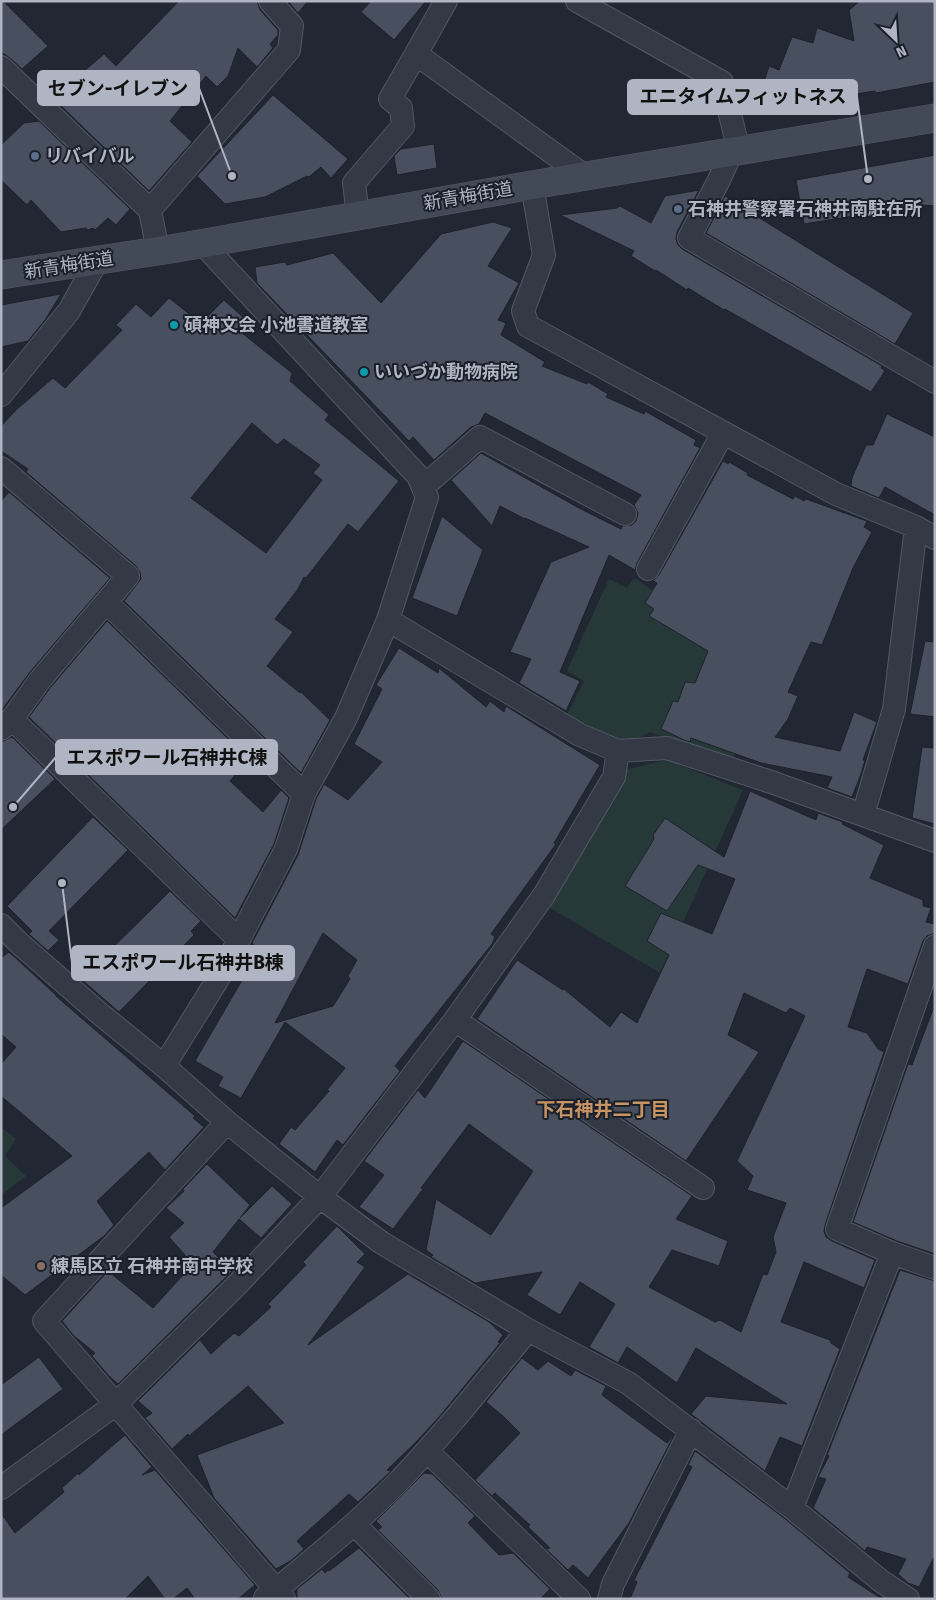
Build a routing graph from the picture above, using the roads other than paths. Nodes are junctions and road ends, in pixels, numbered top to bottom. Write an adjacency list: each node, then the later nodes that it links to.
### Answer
1 (270, 1): 10 (street)
2 (446, 1): 4 (street)
3 (587, 4): 7 (street)
4 (416, 54): 8 (street); 11 (street)
5 (1, 66): 10 (street)
6 (935, 118): 7 (main road, 新青梅街道)
7 (736, 151): 8 (main road, 新青梅街道); 16 (street)
8 (586, 177): 9 (main road, 新青梅街道)
9 (532, 185): 11 (main road, 新青梅街道); 18 (street)
10 (150, 210): 13 (street)
11 (358, 216): 12 (main road, 新青梅街道)
12 (202, 244): 13 (main road, 新青梅街道); 20 (street)
13 (158, 251): 14 (main road, 新青梅街道)
14 (97, 261): 15 (main road, 新青梅街道); 17 (street)
15 (1, 275)
16 (935, 382)
17 (1, 395)
18 (723, 433): 22 (street); 23 (street)
19 (1, 468): 24 (street)
20 (423, 487): 21 (street); 25 (street)
21 (625, 514)
22 (925, 532): 29 (street)
23 (648, 569)
24 (106, 602): 26 (street); 28 (street)
25 (388, 620): 27 (street); 28 (street)
26 (6, 724): 32 (street)
27 (618, 751): 29 (street); 34 (street)
28 (304, 794): 32 (street)
29 (863, 815): 30 (street)
30 (935, 841)
31 (1, 925): 35 (street)
32 (238, 939): 35 (street)
33 (935, 946): 39 (street)
34 (455, 1020): 37 (street); 38 (street)
35 (164, 1066): 36 (street)
36 (227, 1122): 38 (street); 42 (street)
37 (703, 1188)
38 (320, 1197): 41 (street); 42 (street)
39 (892, 1253): 40 (street); 46 (street)
40 (935, 1268)
41 (528, 1330): 43 (street); 44 (street)
42 (116, 1404): 45 (street); 48 (street)
43 (692, 1430): 46 (street); 51 (street)
44 (427, 1451): 47 (street); 50 (street)
45 (1, 1488)
46 (792, 1508): 52 (street)
47 (354, 1524): 48 (street); 49 (street)
48 (275, 1596)
49 (429, 1599)
50 (579, 1599)
51 (609, 1599)
52 (908, 1599)

